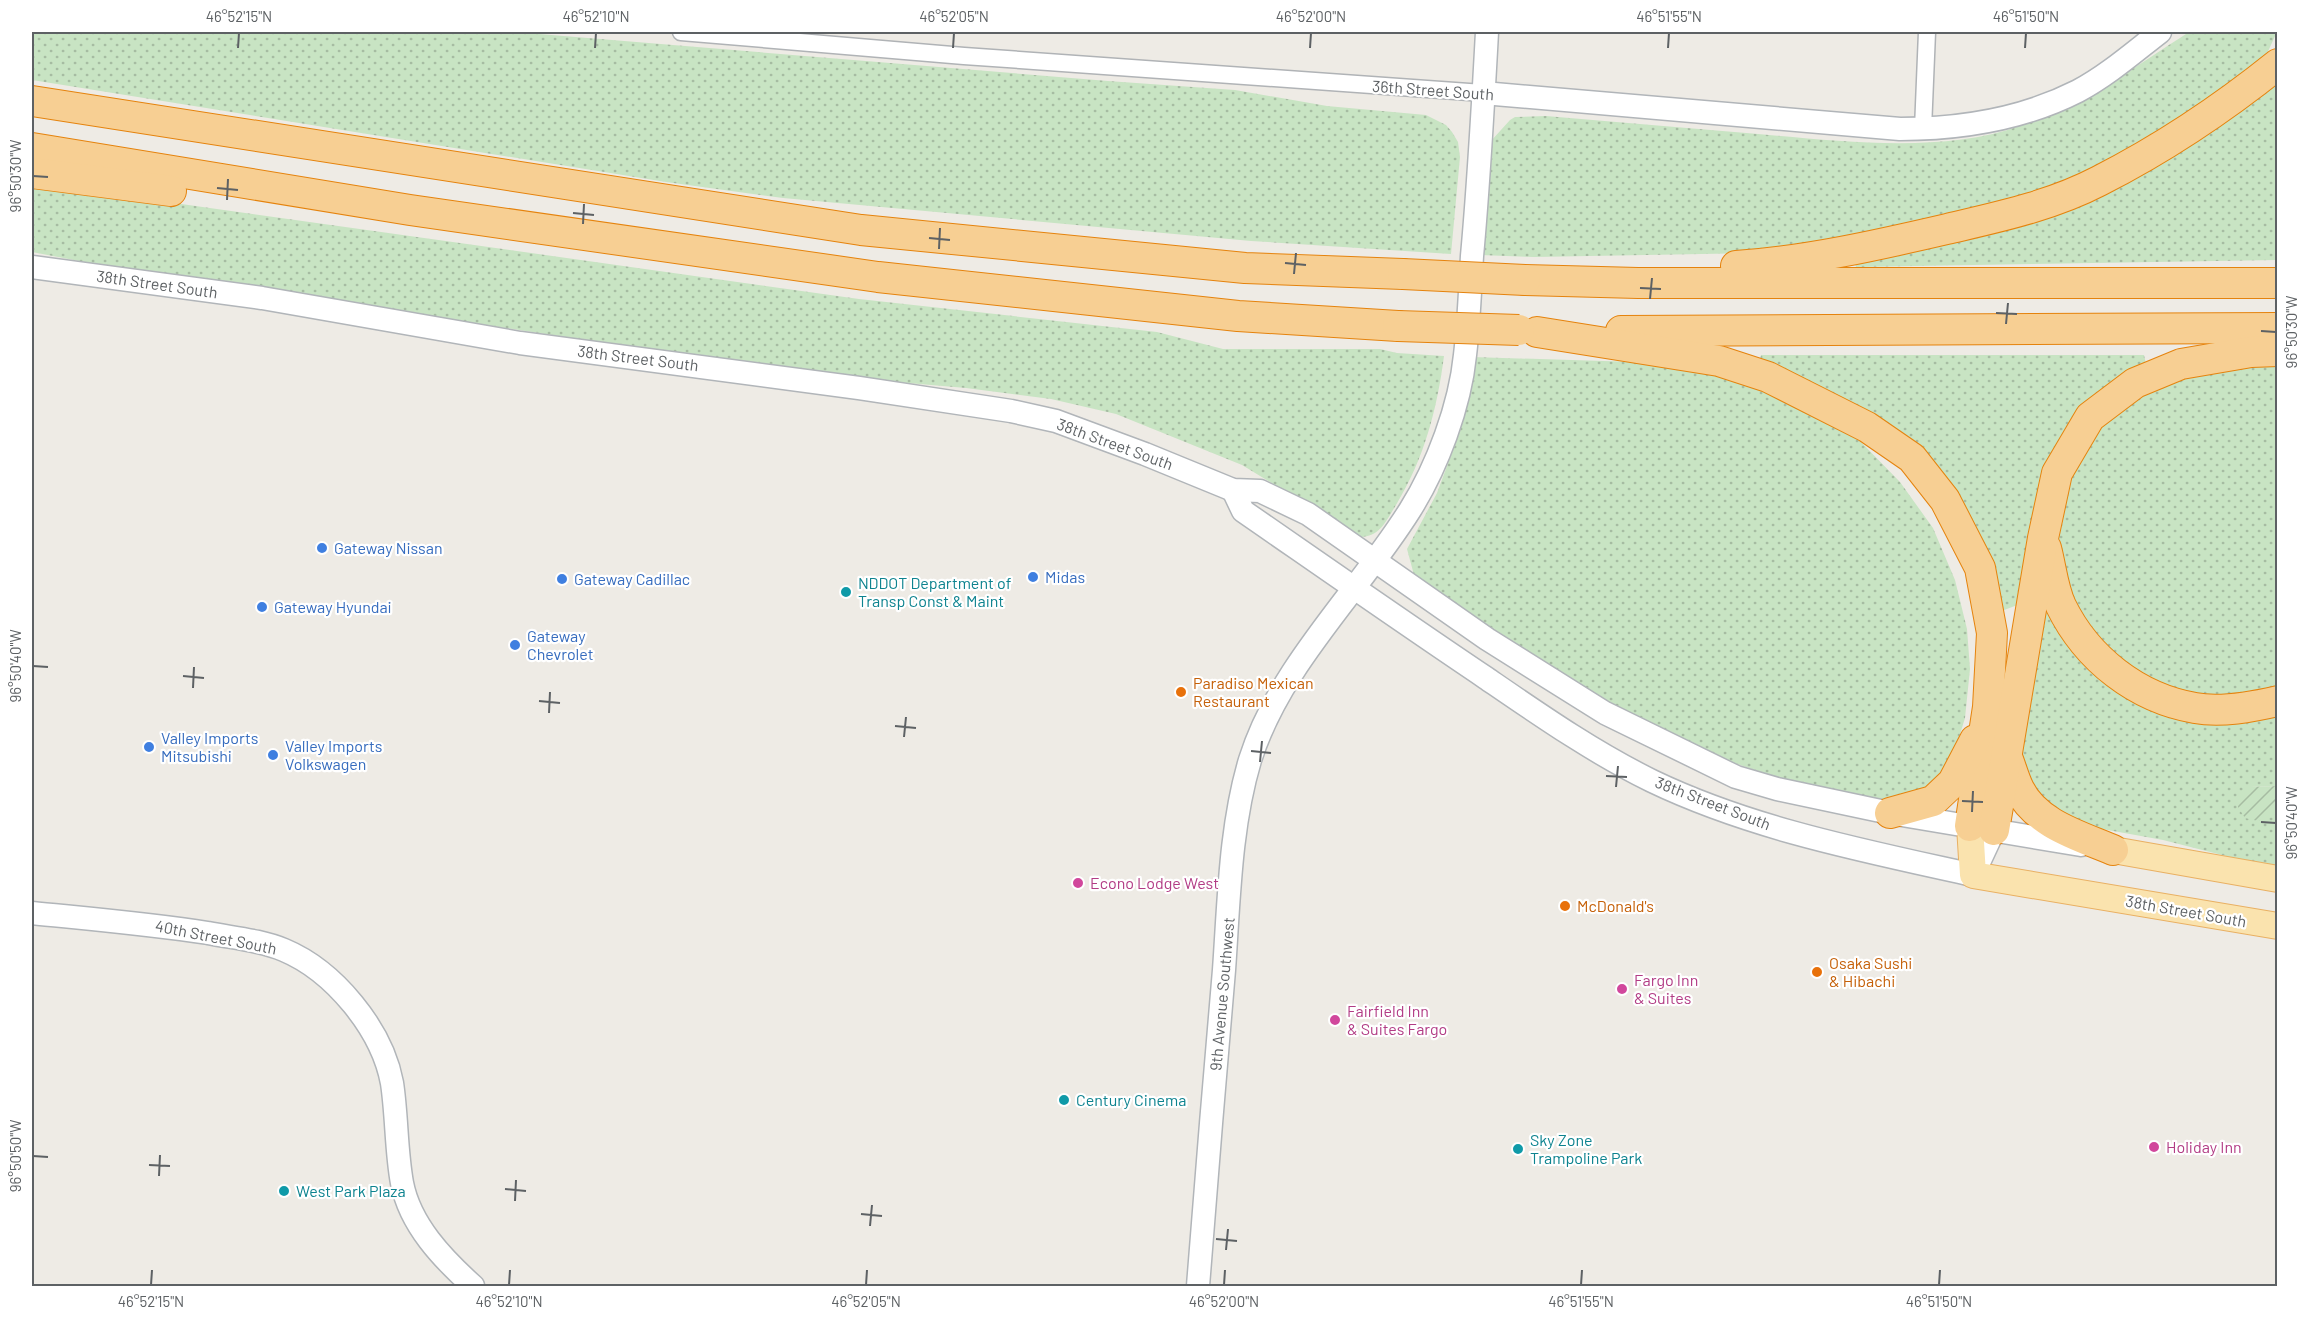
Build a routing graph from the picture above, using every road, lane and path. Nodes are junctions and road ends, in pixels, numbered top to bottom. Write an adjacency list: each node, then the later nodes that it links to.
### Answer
1 (681, 32): 6 (street, 36th Street South)
2 (1487, 32): 6 (street, 9th Avenue Southwest)
3 (1927, 32): 8 (street)
4 (2160, 32): 8 (street, 36th Street South)
5 (2277, 64): 13 (highway)
6 (1483, 93): 8 (street, 36th Street South); 20 (street, 9th Avenue Southwest)
7 (32, 101): 13 (highway, bridge)
8 (1923, 129)
9 (32, 148): 11 (highway)
10 (32, 173): 11 (highway)
11 (413, 211): 16 (highway, bridge)
12 (32, 267): 18 (street, 38th Street South)
13 (1638, 283): 14 (highway)
14 (2277, 283)
15 (2277, 328): 16 (highway)
16 (1528, 331): 23 (highway)
17 (2277, 351): 19 (highway)
18 (1233, 490): 20 (street, 38th Street South); 21 (street, 38th Street South)
19 (2043, 538): 22 (highway); 24 (highway)
20 (1374, 560): 21 (street, 9th Avenue Southwest); 25 (street, 38th Street South)
21 (1354, 588): 28 (street, 38th Street South); 33 (street, 9th Avenue Southwest)
22 (2277, 701)
23 (1988, 706): 25 (highway); 26 (highway)
24 (2007, 757): 26 (highway); 27 (highway)
25 (1890, 813): 26 (street, 38th Street South)
26 (1982, 828): 27 (street, 38th Street South); 28 (main road)
27 (2113, 850): 29 (main road, 38th Street South)
28 (1973, 875): 31 (main road, 38th Street South)
29 (2277, 879)
30 (32, 913): 32 (street, 40th Street South)
31 (2277, 926)
32 (473, 1287)
33 (1198, 1287)

